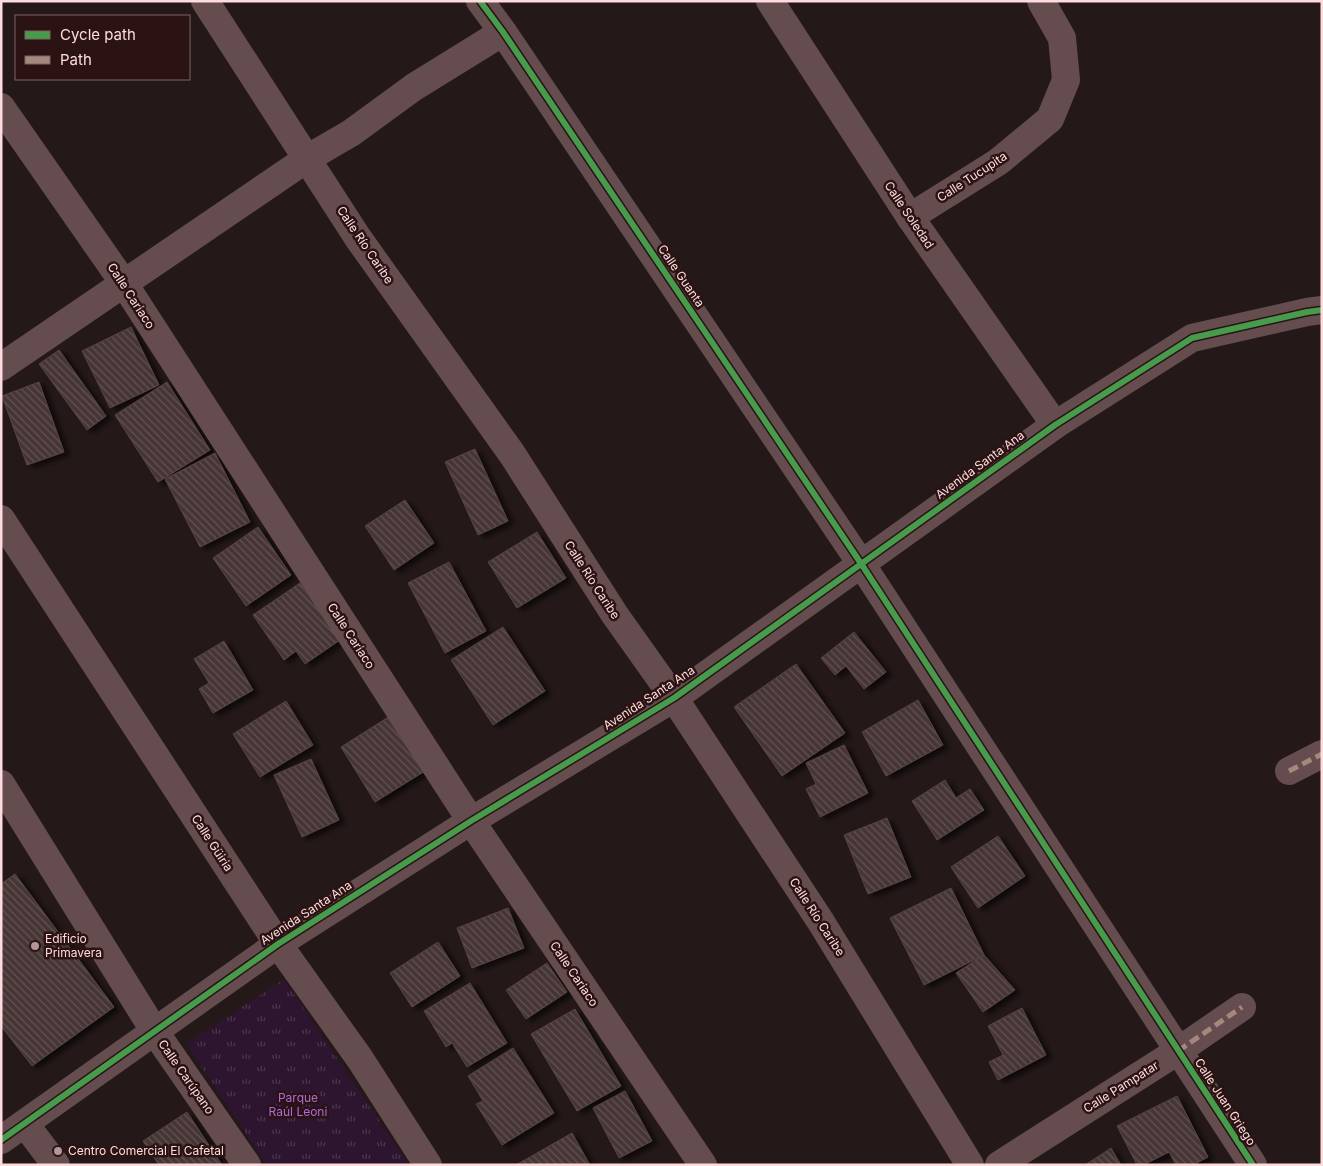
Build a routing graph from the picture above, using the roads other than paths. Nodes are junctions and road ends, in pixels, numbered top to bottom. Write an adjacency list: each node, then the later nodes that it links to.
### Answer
1 (205, 1): 7 (street, Calle Río Caribe)
2 (480, 1): 5 (street, Calle Guanta)
3 (770, 1): 8 (street, Calle Soledad)
4 (1041, 1): 8 (street, Calle Tucupita)
5 (503, 32): 7 (street); 14 (street, Calle Guanta)
6 (1, 107): 9 (street, Calle Cariaco)
7 (308, 158): 9 (street); 15 (street, Calle Río Caribe)
8 (910, 217): 12 (street, Calle Soledad)
9 (123, 282): 11 (street); 19 (street, Calle Cariaco)
10 (1322, 310): 12 (street, Avenida Santa Ana)
11 (1, 367)
12 (1055, 424): 14 (street, Avenida Santa Ana)
13 (1, 519): 20 (street, Calle Güiria)
14 (862, 565): 15 (street, Avenida Santa Ana); 23 (street, Calle Guanta)
15 (674, 698): 19 (street, Avenida Santa Ana); 30 (street, Calle Río Caribe)
16 (1322, 754): 17 (street)
17 (1289, 771)
18 (1, 784): 22 (street, Calle Carúpano)
19 (471, 821): 20 (street, Avenida Santa Ana); 29 (street, Calle Cariaco)
20 (278, 944): 22 (street, Avenida Santa Ana); 28 (street, Calle Güiria)
21 (1242, 1007): 23 (street, Calle Pampatar)
22 (155, 1032): 24 (street, Avenida Santa Ana); 27 (street, Calle Carúpano)
23 (1178, 1051): 31 (street, Calle Pampatar); 32 (street, Calle Juan Griego)
24 (26, 1124): 25 (street, Avenida Santa Ana); 26 (street)
25 (1, 1140)
26 (56, 1165)
27 (247, 1165)
28 (428, 1165)
29 (702, 1165)
30 (970, 1165)
31 (999, 1165)
32 (1253, 1165)

